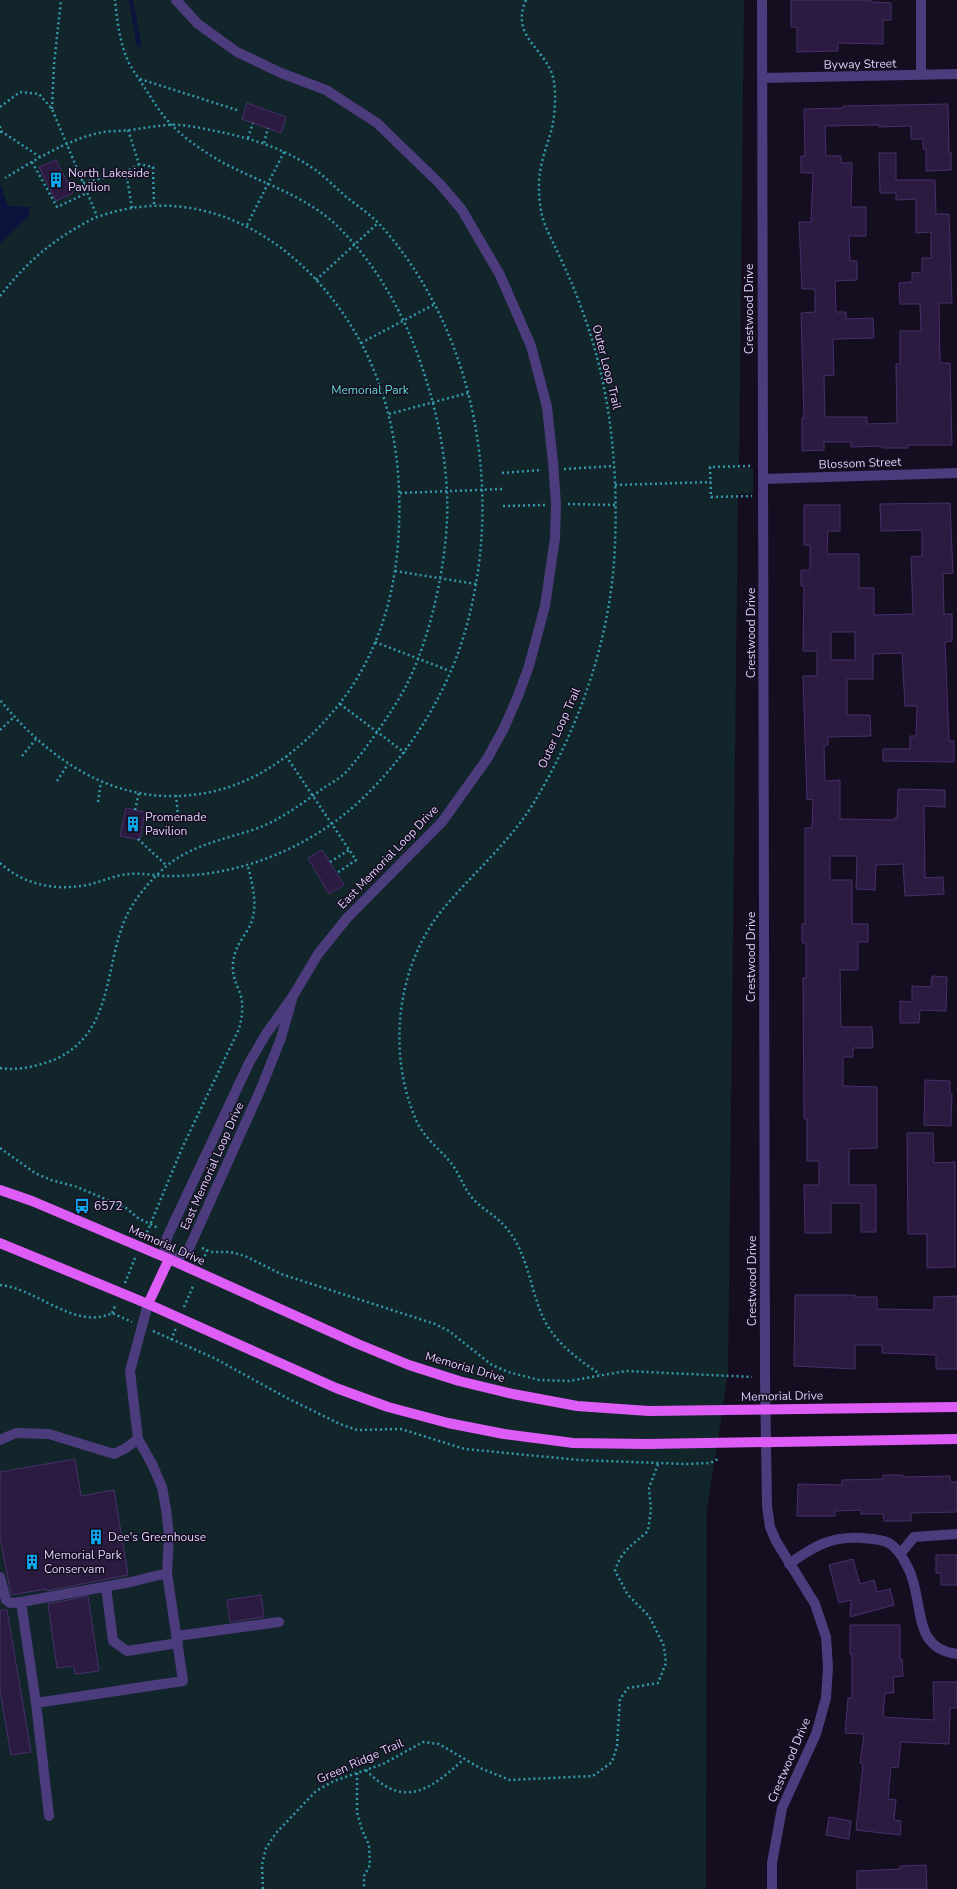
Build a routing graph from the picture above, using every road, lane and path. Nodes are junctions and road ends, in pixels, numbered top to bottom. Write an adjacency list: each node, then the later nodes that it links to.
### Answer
1 (61, 0): 12 (path)
2 (115, 0): 10 (path)
3 (176, 0): 48 (street, East Memorial Loop Drive)
4 (526, 0): 46 (path, Outer Loop Trail)
5 (762, 0): 9 (street, Crestwood Drive)
6 (921, 0): 8 (street)
7 (957, 74): 8 (street, Byway Street)
8 (921, 75): 9 (street, Byway Street)
9 (763, 78): 47 (street, Crestwood Drive)
10 (139, 79): 13 (path); 15 (path)
11 (0, 107): 12 (path)
12 (52, 109): 22 (path)
13 (240, 111)
14 (253, 123): 20 (path)
15 (170, 124): 18 (path); 20 (path); 30 (path)
16 (0, 126): 19 (path)
17 (268, 128): 21 (path)
18 (128, 130): 22 (path); 26 (path)
19 (1, 132): 24 (path)
20 (248, 138): 21 (path)
21 (264, 143): 23 (path)
22 (66, 145): 24 (path); 29 (path)
23 (284, 152): 30 (path); 35 (path)
24 (40, 157): 25 (path)
25 (32, 162): 28 (path); 31 (path)
26 (139, 164): 27 (path); 32 (path)
27 (126, 172): 29 (path); 33 (path)
28 (5, 178)
29 (83, 183): 31 (path)
30 (268, 183): 36 (path); 37 (path)
31 (87, 193): 34 (path)
32 (154, 204): 33 (path); 36 (path)
33 (132, 208): 34 (path)
34 (97, 216): 39 (path)
35 (378, 223): 37 (path); 40 (path)
36 (247, 225): 38 (path)
37 (354, 246): 38 (path); 41 (path)
38 (316, 280): 42 (path)
39 (0, 296)
40 (435, 304): 41 (path); 43 (path)
41 (404, 320): 42 (path); 44 (path)
42 (361, 343): 45 (path)
43 (468, 393): 44 (path); 55 (path)
44 (434, 401): 45 (path); 56 (path)
45 (389, 414): 57 (path)
46 (614, 466): 48 (path); 53 (path, Outer Loop Trail)
47 (763, 466): 51 (street, Crestwood Drive); 52 (path)
48 (554, 469): 49 (path); 59 (street, East Memorial Loop Drive)
49 (502, 473)
50 (957, 473): 51 (street, Blossom Street)
51 (763, 479): 58 (street, Crestwood Drive)
52 (711, 482): 53 (path); 58 (path)
53 (616, 485): 60 (path, Outer Loop Trail)
54 (503, 489): 55 (path)
55 (482, 490): 56 (path); 64 (path)
56 (447, 492): 57 (path); 63 (path)
57 (400, 493): 62 (path)
58 (763, 495): 115 (street, Crestwood Drive)
59 (556, 504): 60 (path); 61 (path); 95 (street, East Memorial Loop Drive)
60 (616, 505): 114 (path, Outer Loop Trail)
61 (503, 506)
62 (395, 571): 63 (path); 65 (path)
63 (440, 578): 64 (path); 66 (path)
64 (476, 584): 67 (path)
65 (375, 642): 66 (path); 69 (path)
66 (417, 658): 67 (path); 72 (path)
67 (450, 671): 74 (path)
68 (0, 700): 70 (path)
69 (340, 704): 72 (path); 76 (path)
70 (14, 717): 71 (path); 73 (path)
71 (0, 730)
72 (377, 732): 74 (path); 82 (path)
73 (36, 739): 75 (path); 77 (path)
74 (405, 753): 86 (path)
75 (22, 756)
76 (286, 756): 81 (path); 82 (path)
77 (68, 764): 78 (path); 79 (path)
78 (57, 781)
79 (101, 782): 80 (path); 83 (path)
80 (138, 792): 81 (path); 84 (path)
81 (176, 795): 85 (path)
82 (312, 796): 86 (path); 91 (path)
83 (98, 802)
84 (135, 810)
85 (178, 816)
86 (332, 825): 88 (path); 92 (path)
87 (138, 839): 91 (path)
88 (349, 850): 89 (path); 93 (path)
89 (330, 862)
90 (0, 863): 94 (path)
91 (167, 866): 94 (path)
92 (248, 866): 94 (path); 99 (path)
93 (336, 873)
94 (157, 875): 96 (path)
95 (293, 996): 105 (street, East Memorial Loop Drive); 105 (street, East Memorial Loop Drive)
96 (0, 1068)
97 (0, 1148): 99 (path)
98 (0, 1190): 102 (main road, Memorial Drive)
99 (150, 1225): 100 (path); 102 (path)
100 (160, 1229)
101 (0, 1243): 108 (main road)
102 (140, 1247): 105 (main road, Memorial Drive); 108 (path)
103 (202, 1248): 104 (path)
104 (208, 1250): 106 (path); 114 (path)
105 (169, 1259): 106 (main road, Memorial Drive); 109 (main road)
106 (198, 1273): 111 (path); 117 (main road, Memorial Drive)
107 (0, 1285): 110 (path)
108 (120, 1293): 109 (main road); 110 (path)
109 (148, 1304): 111 (main road); 118 (street)
110 (112, 1313): 112 (path)
111 (180, 1318): 113 (path); 121 (main road)
112 (132, 1322)
113 (159, 1333)
114 (600, 1374): 115 (path)
115 (765, 1378): 117 (street, Crestwood Drive)
116 (957, 1407): 117 (main road, Memorial Drive)
117 (766, 1410): 121 (street, Crestwood Drive)
118 (138, 1439): 120 (street); 126 (street)
119 (957, 1439): 121 (main road)
120 (0, 1440)
121 (766, 1442): 125 (street, Crestwood Drive)
122 (658, 1464): 134 (path, Green Ridge Trail)
123 (957, 1534): 124 (street)
124 (901, 1554): 125 (street); 132 (street)
125 (789, 1564): 140 (street, Crestwood Drive)
126 (167, 1573): 128 (street); 131 (street)
127 (0, 1577): 129 (street)
128 (106, 1587): 129 (street); 131 (street)
129 (21, 1602): 133 (street)
130 (279, 1622): 131 (street)
131 (177, 1640): 133 (street)
132 (957, 1654)
133 (36, 1703): 137 (street)
134 (464, 1759): 135 (path, Green Ridge Trail); 135 (path)
135 (366, 1770): 136 (path, Green Ridge Trail)
136 (356, 1773): 138 (path, Green Ridge Trail); 139 (path)
137 (49, 1816)
138 (263, 1889)
139 (364, 1889)
140 (772, 1889)

